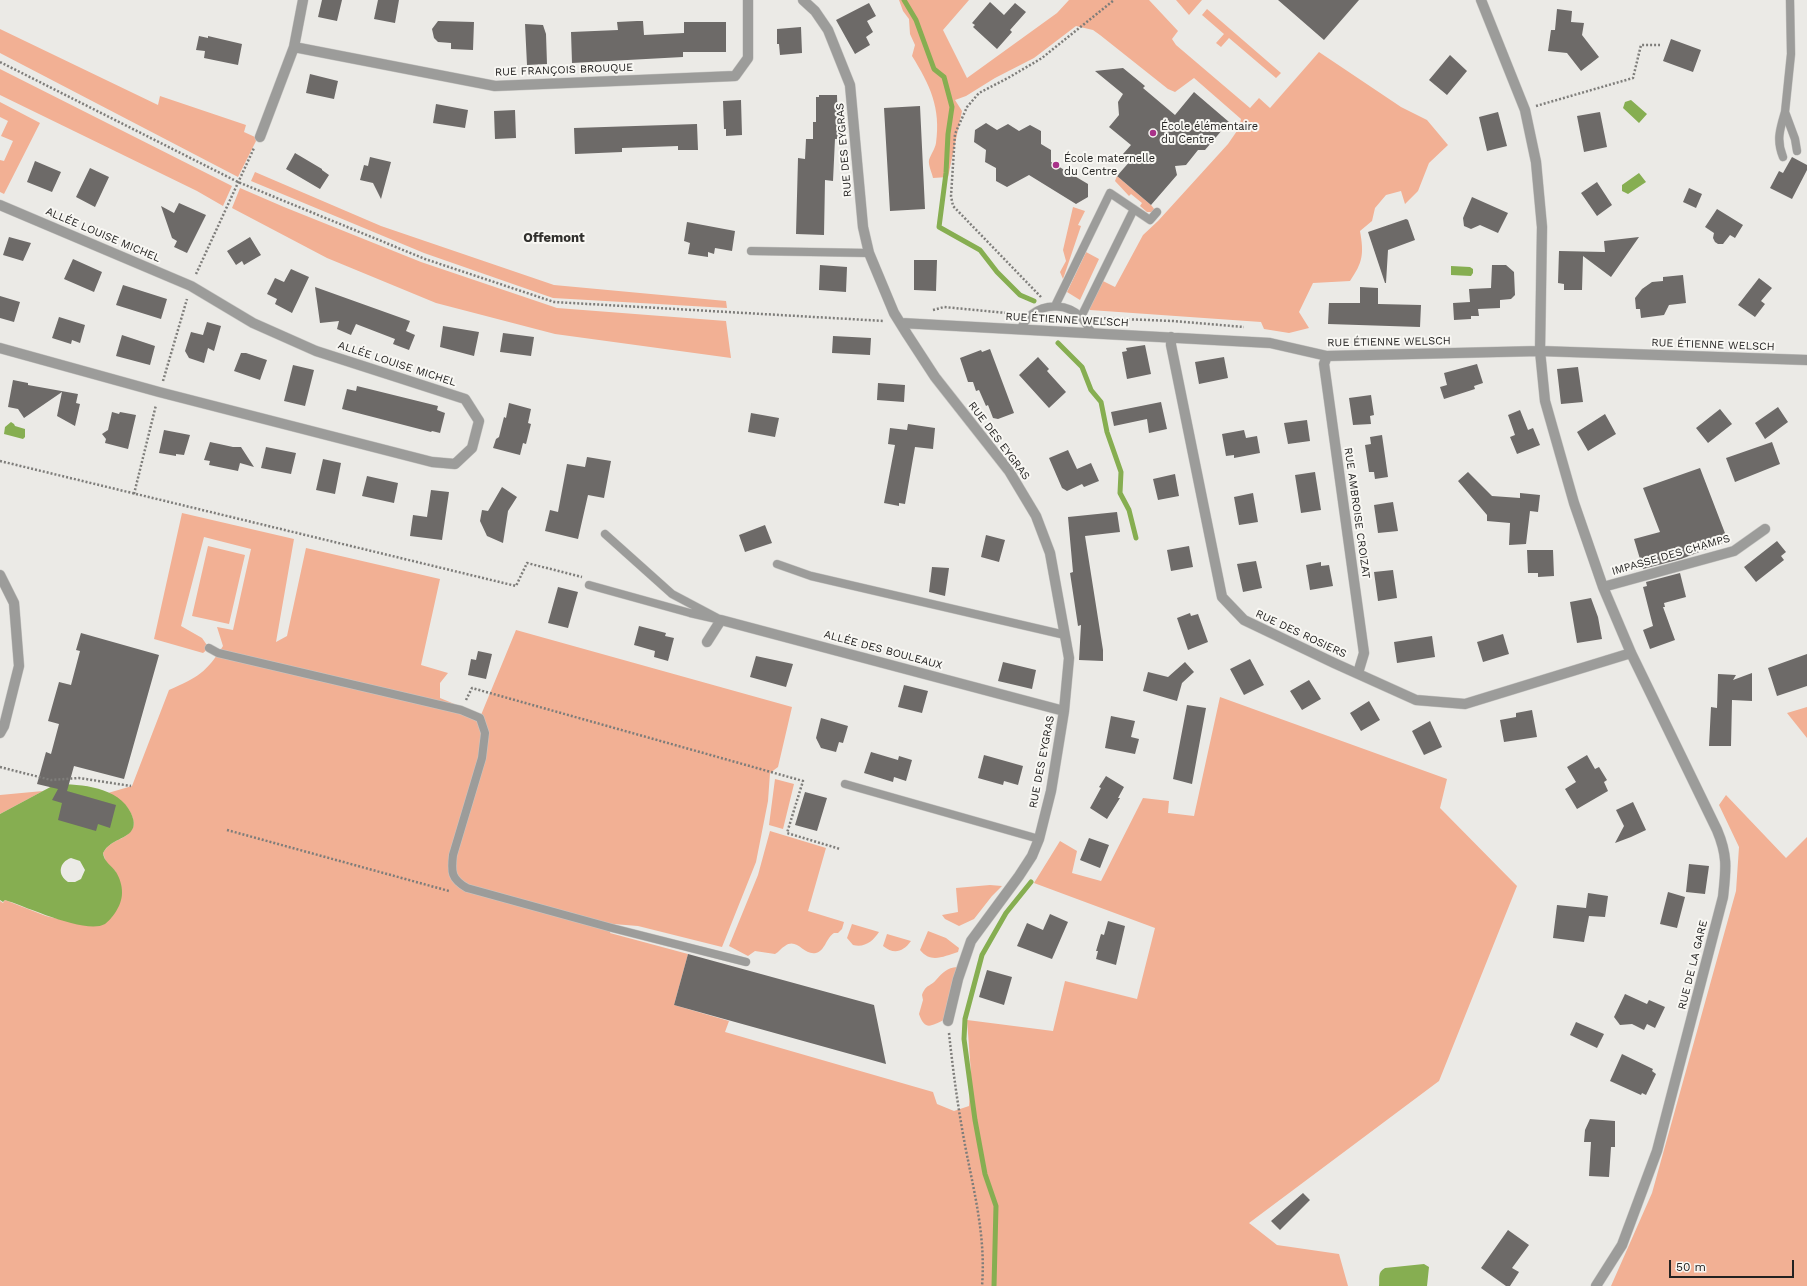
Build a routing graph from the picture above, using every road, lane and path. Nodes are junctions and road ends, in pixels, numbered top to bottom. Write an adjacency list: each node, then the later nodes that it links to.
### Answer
1 (303, 0): 8 (street)
2 (748, 0): 8 (street, RUE FRANÇOIS BROUQUE)
3 (803, 0): 20 (street, RUE DES EYGRAS)
4 (1114, 0): 22 (path)
5 (1481, 0): 10 (street, RUE DE LA GARE)
6 (1790, 0): 11 (lane)
7 (1660, 45): 10 (path)
8 (294, 47): 12 (street)
9 (0, 62): 15 (path)
10 (1525, 110): 29 (street, RUE DE LA GARE)
11 (1785, 112): 13 (lane); 14 (lane)
12 (260, 136): 15 (path)
13 (1797, 151)
14 (1783, 157)
15 (238, 182): 21 (path); 24 (path)
16 (0, 205): 21 (street, ALLÉE LOUISE MICHEL)
17 (1134, 209): 18 (lane); 22 (lane); 23 (lane)
18 (1158, 212)
19 (751, 251): 20 (lane)
20 (868, 253): 24 (street, RUE DES EYGRAS)
21 (191, 286): 32 (path); 32 (street, ALLÉE LOUISE MICHEL)
22 (1055, 306): 23 (lane); 25 (lane)
23 (1081, 317): 26 (lane)
24 (901, 323): 25 (street, RUE ÉTIENNE WELSCH); 43 (street, RUE DES EYGRAS)
25 (1020, 329): 26 (street, RUE ÉTIENNE WELSCH)
26 (1092, 333): 27 (street, RUE ÉTIENNE WELSCH)
27 (1171, 337): 30 (street, RUE ÉTIENNE WELSCH); 47 (street, RUE DES ROSIERS)
28 (0, 348): 32 (street, ALLÉE LOUISE MICHEL)
29 (1540, 351): 30 (street, RUE ÉTIENNE WELSCH); 31 (street, RUE ÉTIENNE WELSCH); 41 (street, RUE DE LA GARE)
30 (1327, 356): 47 (street, RUE AMBROISE CROIZAT)
31 (1807, 360)
32 (159, 392): 34 (path)
33 (0, 461): 34 (path)
34 (134, 494): 40 (path)
35 (1765, 529): 41 (street, IMPASSE DES CHAMPS)
36 (605, 534): 42 (lane)
37 (777, 564): 43 (lane)
38 (0, 575): 50 (street)
39 (589, 585): 42 (lane)
40 (516, 586)
41 (1603, 587): 46 (street, RUE DE LA GARE)
42 (721, 620): 44 (street); 49 (street, ALLÉE DES BOULEAUX)
43 (1065, 635): 49 (street, RUE DES EYGRAS)
44 (706, 642)
45 (209, 648): 48 (lane)
46 (1631, 653): 47 (street, RUE DES ROSIERS); 59 (street, RUE DE LA GARE)
47 (1358, 673)
48 (461, 710): 55 (path); 56 (lane)
49 (1064, 711): 54 (street, RUE DES EYGRAS)
50 (0, 733)
51 (0, 767): 53 (path)
52 (845, 784): 54 (lane)
53 (132, 786)
54 (1039, 839): 57 (street, RUE DES EYGRAS)
55 (840, 849)
56 (746, 962)
57 (948, 1021): 58 (path)
58 (982, 1286)
59 (1596, 1286)

